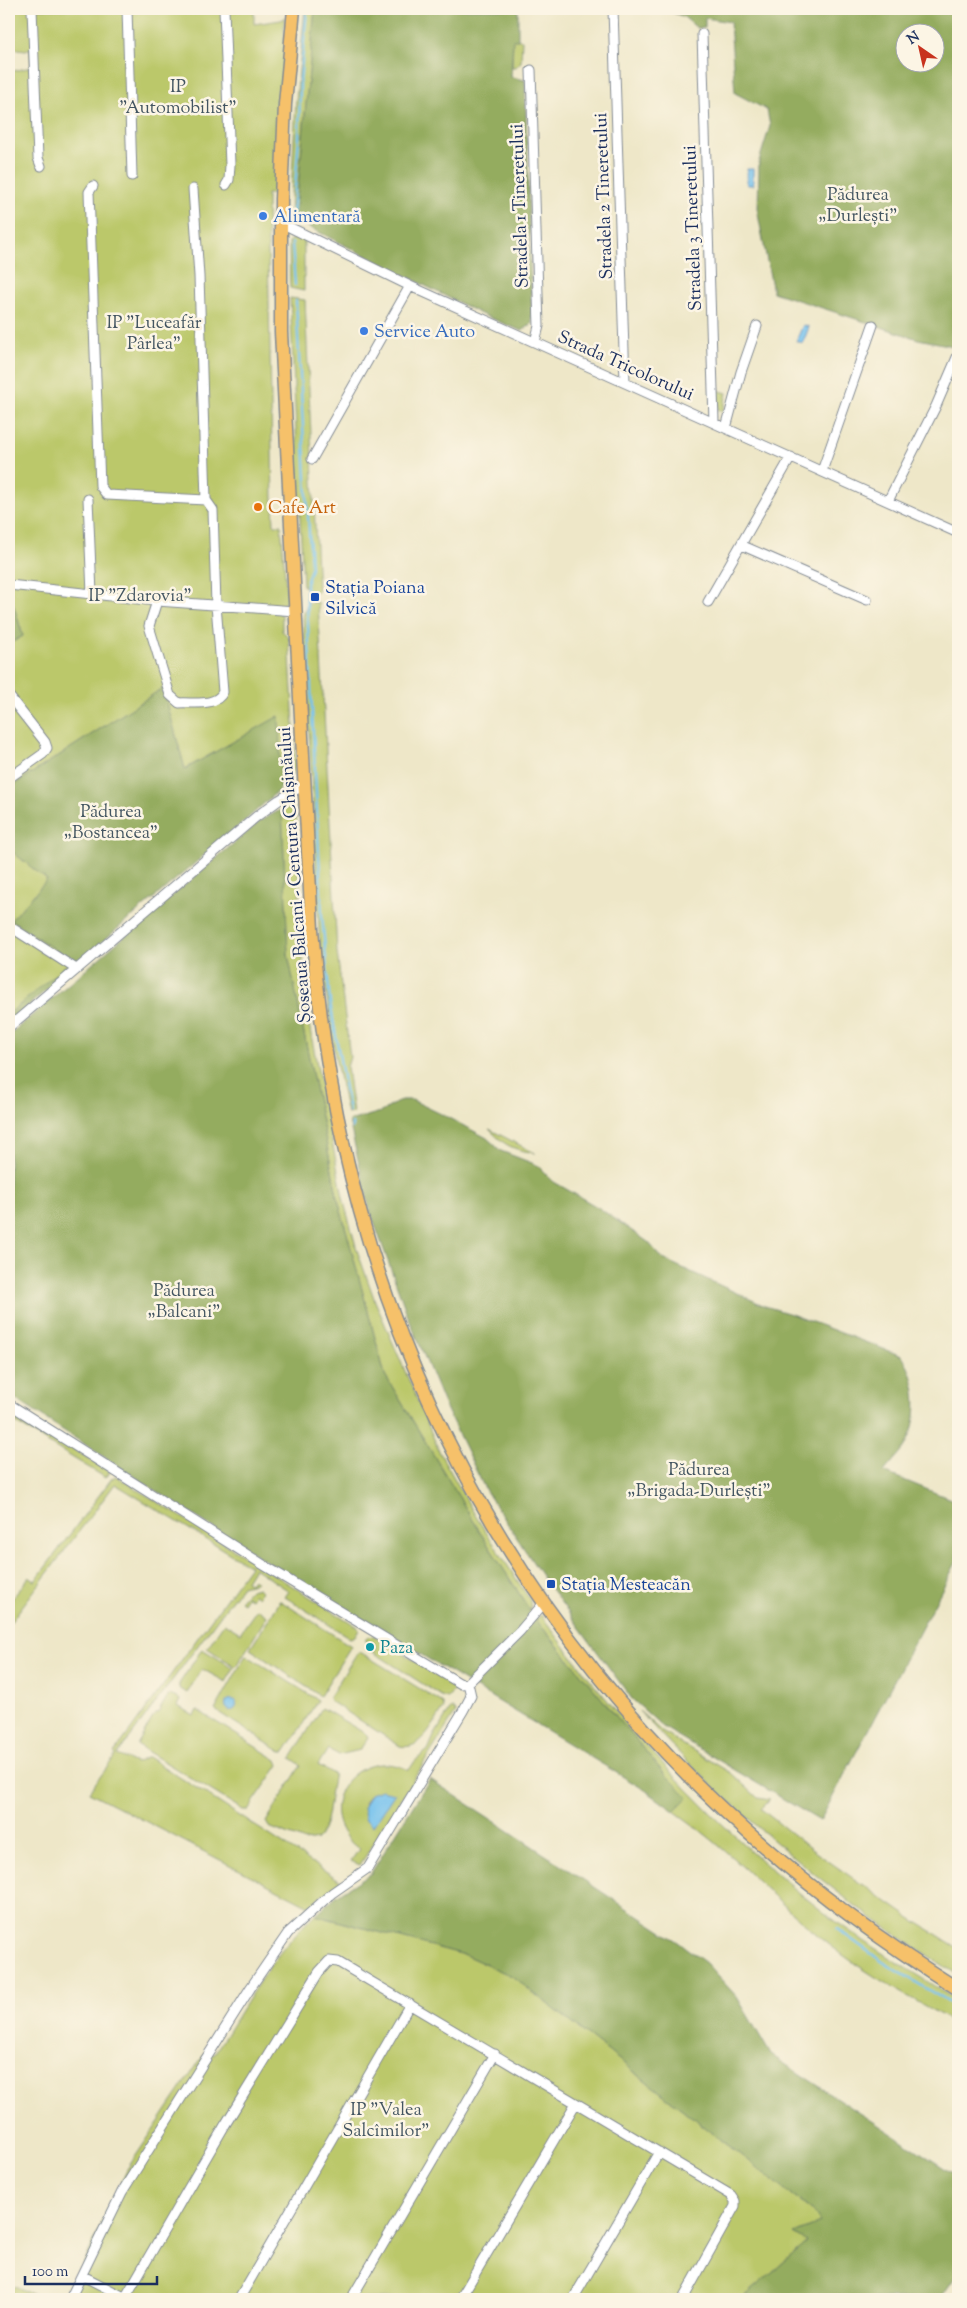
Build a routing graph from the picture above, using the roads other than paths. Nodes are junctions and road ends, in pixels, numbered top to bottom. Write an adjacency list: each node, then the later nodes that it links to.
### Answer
1 (32, 9): 8 (street)
2 (127, 9): 9 (street)
3 (224, 9): 10 (street)
4 (294, 9): 13 (highway, Șoseaua Balcani - Centura Chișinăului)
5 (613, 9): 19 (street, Stradela 2 Tineretului)
6 (702, 34): 20 (street, Stradela 3 Tineretului)
7 (531, 70): 17 (street, Stradela 1 Tineretului)
8 (41, 166)
9 (132, 176)
10 (226, 185)
11 (94, 186): 26 (street)
12 (194, 189): 26 (street)
13 (281, 223): 14 (street, Strada Tricolorului); 36 (highway, Șoseaua Balcani - Centura Chișinăului)
14 (410, 286): 17 (street, Strada Tricolorului); 23 (street)
15 (873, 325): 24 (street)
16 (757, 326): 21 (street)
17 (535, 342): 19 (street, Strada Tricolorului)
18 (958, 355): 27 (street)
19 (625, 382): 20 (street, Strada Tricolorului)
20 (714, 422): 21 (street, Strada Tricolorului)
21 (726, 428): 22 (street, Strada Tricolorului)
22 (791, 457): 24 (street, Strada Tricolorului); 29 (street)
23 (312, 459)
24 (822, 471): 27 (street, Strada Tricolorului)
25 (88, 499): 31 (street)
26 (206, 500): 35 (street)
27 (888, 501): 28 (street, Strada Tricolorului)
28 (958, 533)
29 (741, 546): 32 (street); 34 (street)
30 (9, 585): 31 (street)
31 (92, 594): 33 (street)
32 (867, 600)
33 (157, 601): 35 (street); 35 (street)
34 (708, 602)
35 (216, 605): 36 (street)
36 (295, 611): 39 (highway, Șoseaua Balcani - Centura Chișinăului)
37 (9, 696): 38 (street)
38 (9, 778)
39 (304, 785): 41 (street); 44 (highway, Șoseaua Balcani - Centura Chișinăului)
40 (9, 926): 41 (street)
41 (76, 969): 42 (street)
42 (9, 1027)
43 (9, 1404): 45 (street)
44 (544, 1603): 45 (street); 46 (highway, Șoseaua Balcani - Centura Chișinăului)
45 (468, 1683): 51 (street)
46 (958, 1989)
47 (410, 2004): 48 (street); 52 (street); 54 (street)
48 (495, 2054): 49 (street); 55 (street)
49 (576, 2102): 50 (street); 56 (street)
50 (659, 2152): 57 (street); 58 (street)
51 (83, 2276): 52 (street); 53 (street)
52 (127, 2298)
53 (70, 2299)
54 (238, 2299)
55 (351, 2299)
56 (460, 2299)
57 (573, 2299)
58 (683, 2299)

